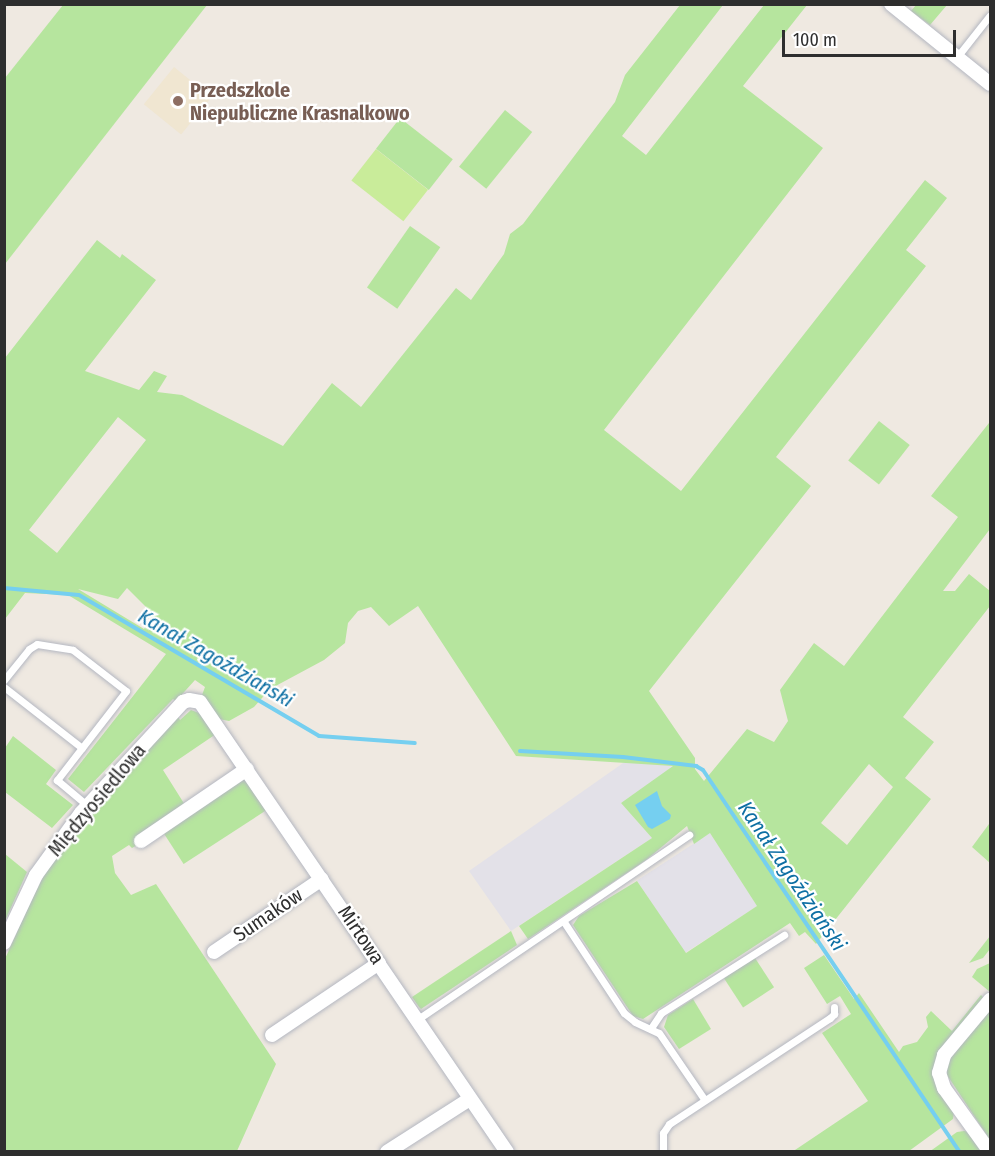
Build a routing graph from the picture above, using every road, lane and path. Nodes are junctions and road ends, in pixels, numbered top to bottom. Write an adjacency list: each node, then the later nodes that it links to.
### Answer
1 (891, 4): 2 (street)
2 (906, 9): 4 (street)
3 (990, 15): 4 (lane)
4 (957, 57): 5 (street)
5 (990, 84)
6 (4, 680): 9 (lane)
7 (4, 687): 9 (lane)
8 (189, 700): 10 (street, Mirtowa); 11 (street, Międzyosiedlowa)
9 (82, 748): 11 (lane)
10 (247, 769): 13 (street); 14 (street, Mirtowa)
11 (87, 805): 17 (street, Międzyosiedlowa)
12 (689, 835): 15 (lane)
13 (141, 841)
14 (322, 879): 18 (street, Sumaków); 19 (street, Mirtowa)
15 (564, 922): 22 (lane); 23 (lane)
16 (784, 935): 23 (lane)
17 (4, 943)
18 (214, 952)
19 (379, 963): 22 (street, Mirtowa); 24 (street)
20 (990, 1000): 30 (street)
21 (834, 1007): 26 (lane)
22 (418, 1020): 25 (street, Mirtowa)
23 (651, 1028): 26 (lane)
24 (273, 1035)
25 (470, 1099): 27 (street); 28 (street, Mirtowa)
26 (704, 1099): 29 (lane)
27 (387, 1152)
28 (507, 1152)
29 (663, 1152)
30 (990, 1152)

